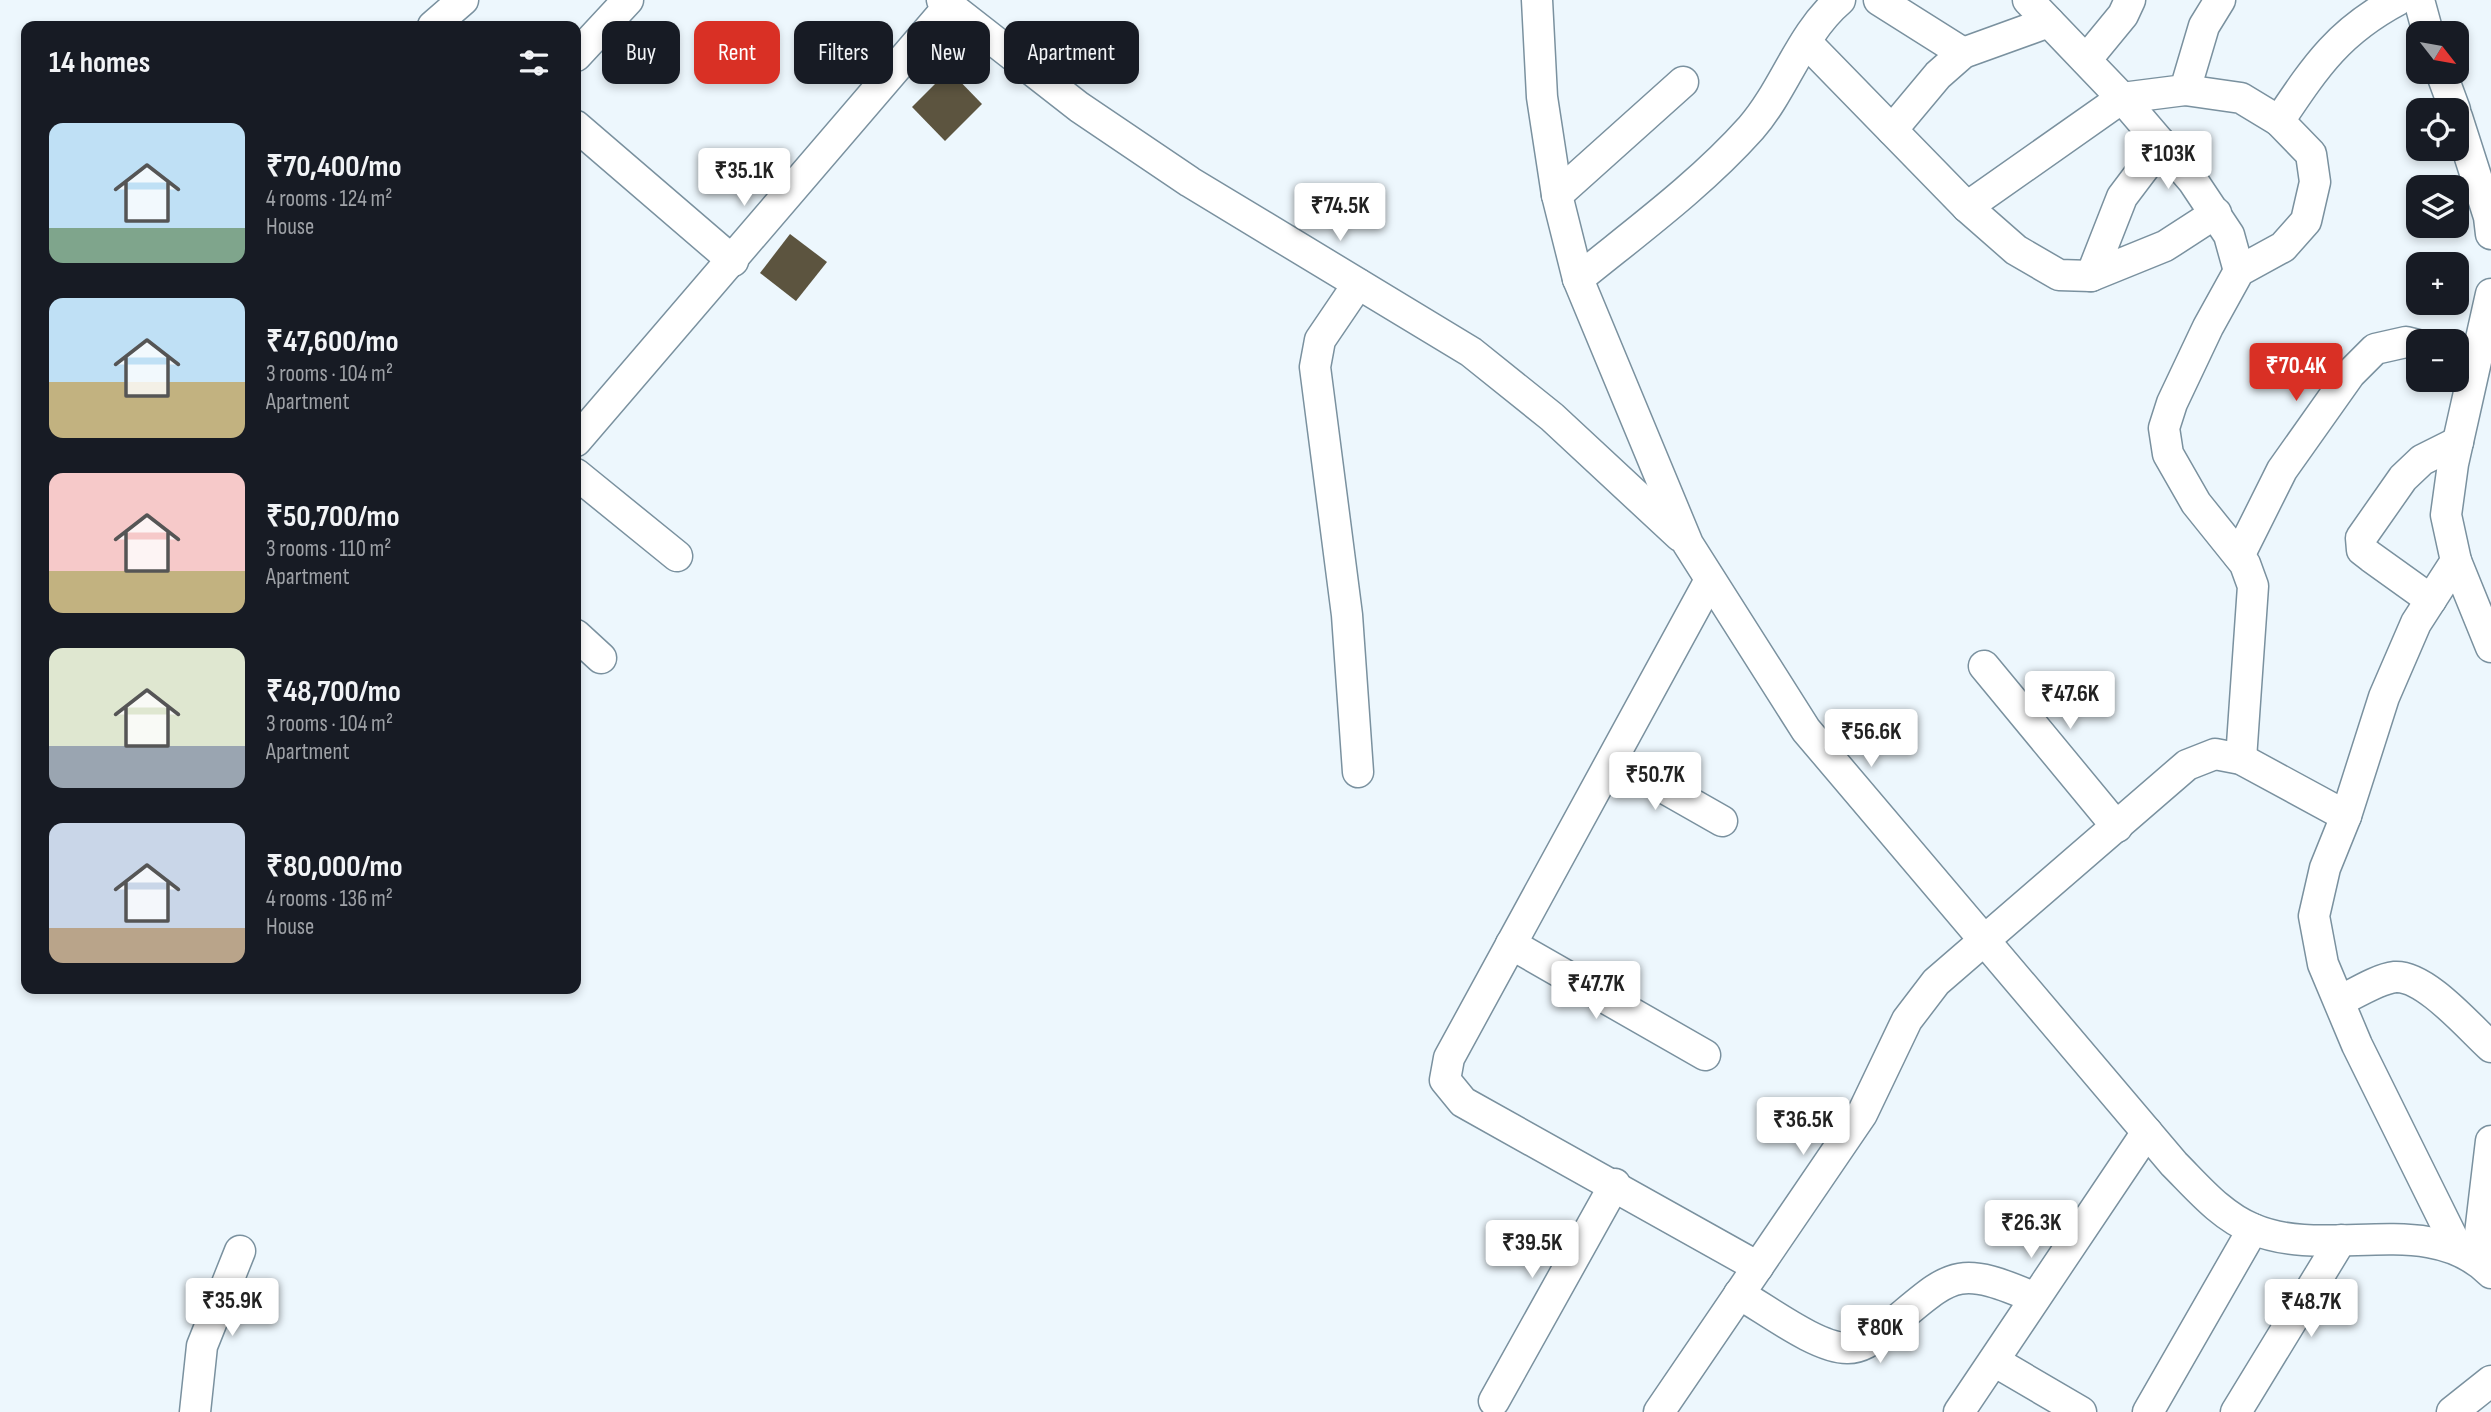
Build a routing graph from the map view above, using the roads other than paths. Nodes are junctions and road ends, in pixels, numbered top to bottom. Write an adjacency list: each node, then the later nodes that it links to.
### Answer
1 (1537, 0): 25 (street)
2 (1840, 0): 13 (street)
3 (1879, 0): 15 (street)
4 (2028, 0): 12 (street)
5 (2130, 0): 16 (street)
6 (2220, 0): 18 (street)
7 (2398, 0): 20 (street)
8 (2419, 0): 11 (street)
9 (620, 3): 14 (street)
10 (945, 3): 29 (street); 33 (street)
11 (2425, 21)
12 (2049, 22): 15 (street); 16 (street)
13 (1806, 42): 22 (street); 32 (street)
14 (581, 50)
15 (1963, 53): 22 (street)
16 (2086, 60): 19 (street)
17 (1684, 82): 25 (street)
18 (2185, 90): 19 (street); 20 (street)
19 (2122, 98): 23 (street); 26 (street)
20 (2279, 121): 30 (street)
21 (581, 130): 29 (street)
22 (1892, 130): 26 (street)
23 (2162, 144): 27 (street); 31 (street)
24 (2469, 154): 28 (street)
25 (1557, 195): 32 (street)
26 (1966, 207): 31 (street)
27 (2216, 213): 30 (street); 31 (street)
28 (2491, 234)
29 (733, 261): 38 (street)
30 (2239, 271): 43 (street)
31 (2091, 276)
32 (1578, 279): 41 (street)
33 (1359, 284): 41 (street); 54 (street)
34 (2491, 294): 36 (street)
35 (2406, 342): 43 (street)
36 (2469, 351)
37 (2464, 392): 39 (street)
38 (581, 435)
39 (2458, 442): 44 (street); 46 (street)
40 (581, 478): 42 (street)
41 (1688, 544): 45 (street)
42 (677, 556)
43 (2239, 556): 53 (street)
44 (2456, 561): 46 (street); 47 (street)
45 (1710, 580): 52 (street); 58 (street)
46 (2431, 600): 55 (street)
47 (2483, 606): 49 (street)
48 (581, 640): 50 (street)
49 (2491, 647)
50 (601, 658)
51 (1984, 666): 57 (street)
52 (1613, 759): 56 (street); 59 (street)
53 (2241, 759): 55 (street); 57 (street)
54 (1358, 772)
55 (2346, 816): 60 (street)
56 (1722, 821)
57 (2117, 827): 58 (street)
58 (1986, 942): 63 (street); 70 (street)
59 (1511, 944): 62 (street); 65 (street)
60 (2340, 1001): 61 (street); 69 (street)
61 (2491, 1047)
62 (1705, 1055)
63 (2147, 1132): 66 (street); 72 (street)
64 (2491, 1141): 69 (street)
65 (1615, 1184): 70 (street); 75 (street)
66 (2253, 1229): 67 (street); 80 (street)
67 (2340, 1240): 69 (street); 81 (street)
68 (240, 1251): 76 (street)
69 (2475, 1260)
70 (1758, 1266): 71 (street)
71 (1739, 1294): 72 (street); 77 (street)
72 (2035, 1298): 73 (street)
73 (1994, 1361): 78 (street); 79 (street)
74 (2491, 1381): 82 (street)
75 (1494, 1401)
76 (195, 1412)
77 (1659, 1412)
78 (1959, 1412)
79 (2081, 1412)
80 (2148, 1412)
81 (2236, 1412)
82 (2452, 1412)

